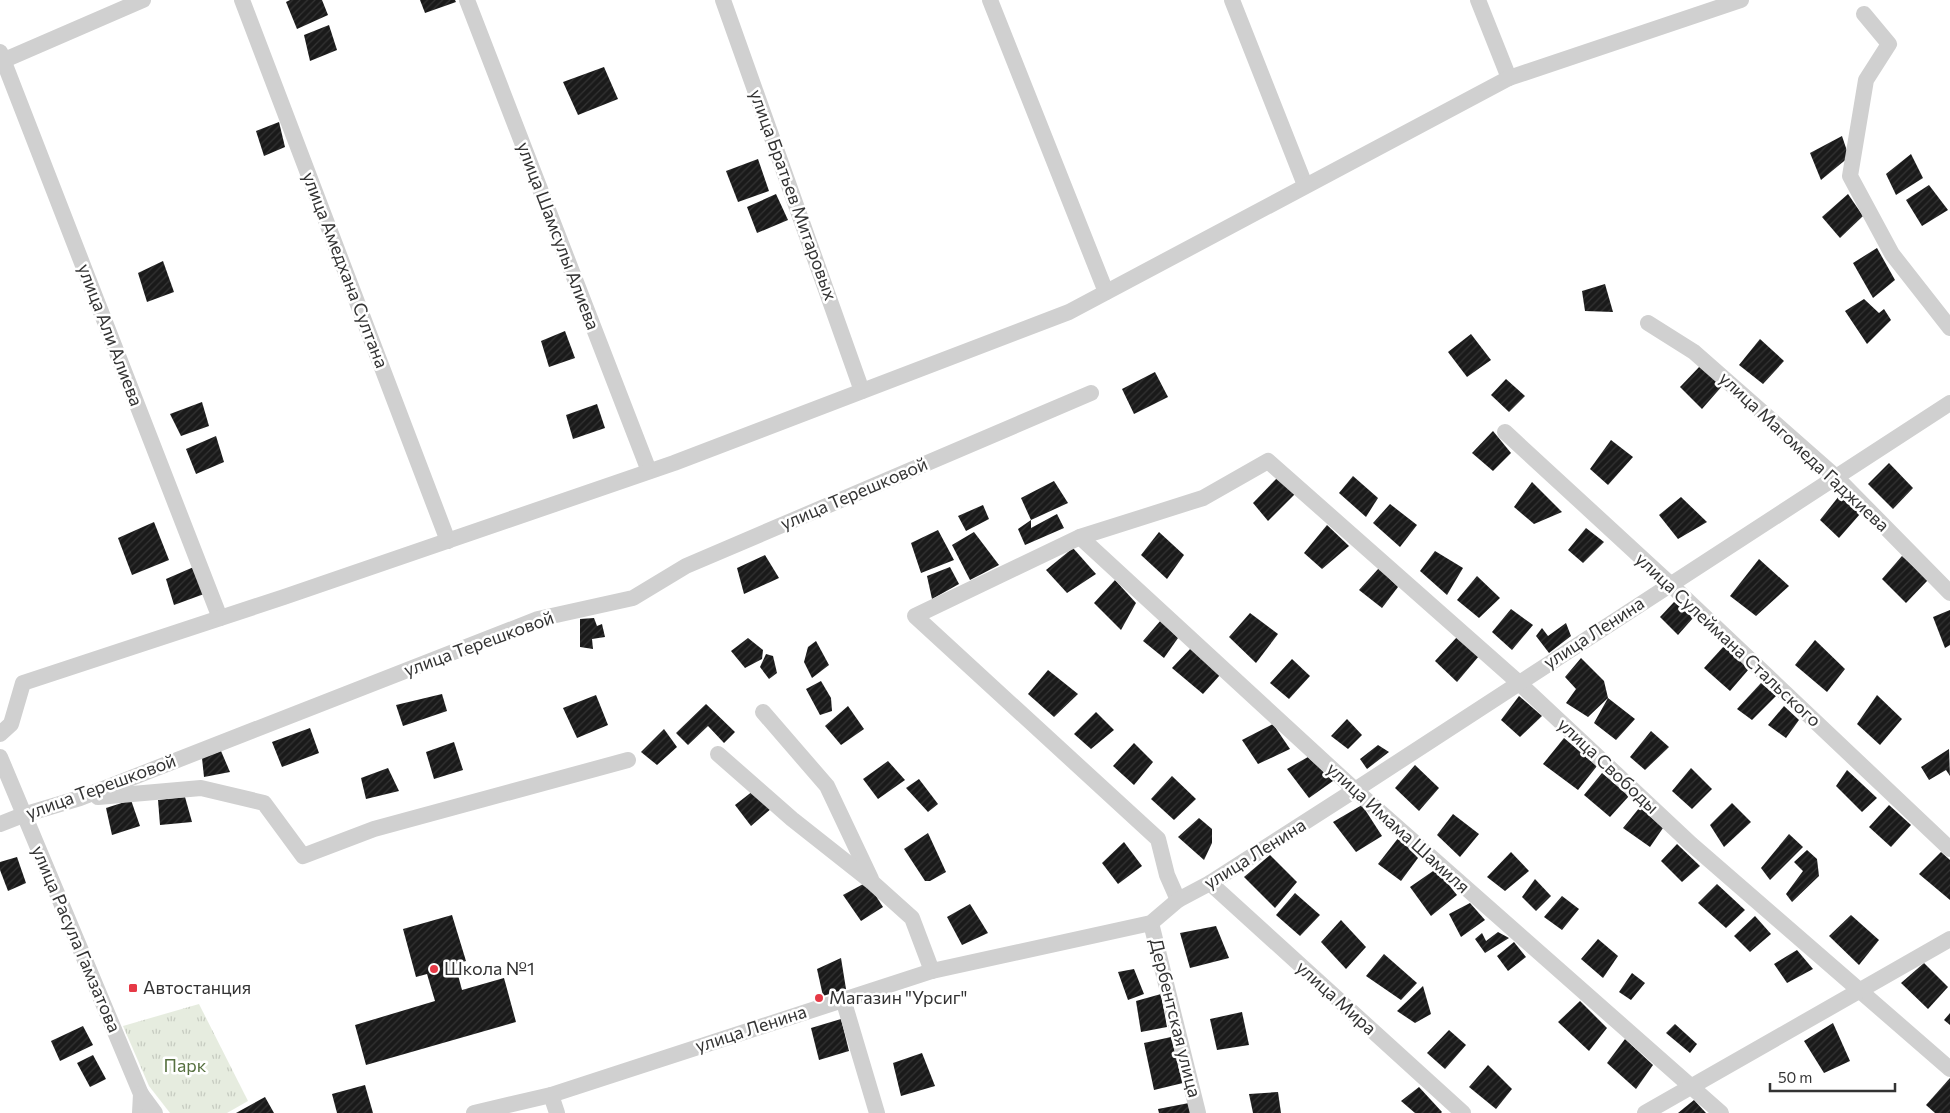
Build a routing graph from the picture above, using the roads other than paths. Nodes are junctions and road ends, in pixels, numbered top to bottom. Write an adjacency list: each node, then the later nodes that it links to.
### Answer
1 (143, 0): 10 (street)
2 (242, 0): 23 (street, улица Амедхана Султана)
3 (467, 0): 20 (street, улица Шамсулы Алиева)
4 (723, 0): 16 (street, улица Братьев Митаровых)
5 (990, 0): 13 (street)
6 (1232, 0): 12 (street)
7 (1478, 0): 11 (street)
8 (1741, 0): 11 (street)
9 (1864, 14): 15 (street)
10 (1, 58): 26 (street, улица Али Алиева)
11 (1509, 78): 12 (street)
12 (1305, 185): 13 (street)
13 (1106, 292): 16 (street)
14 (1648, 322): 21 (street, улица Магомеда Гаджиева)
15 (1950, 328)
16 (862, 391): 20 (street)
17 (1091, 393): 34 (street, улица Терешковой)
18 (1950, 402): 21 (street, улица Ленина)
19 (1505, 432): 24 (street, улица Сулеймана Стальского)
20 (649, 471): 23 (street)
21 (1836, 477): 24 (street, улица Ленина); 25 (street, улица Магомеда Гаджиева)
22 (1080, 537): 27 (street, улица Свободы); 33 (street, улица Имама Шамиля); 40 (street)
23 (448, 541): 26 (street)
24 (1670, 584): 27 (street, улица Ленина); 37 (street, улица Сулеймана Стальского)
25 (1950, 593)
26 (220, 618): 29 (street)
27 (1518, 682): 33 (street, улица Ленина); 44 (street, улица Свободы)
28 (763, 712): 38 (street)
29 (0, 734)
30 (718, 754): 38 (street)
31 (0, 757): 35 (street, улица Расула Гамзатова)
32 (628, 760): 34 (street)
33 (1355, 790): 39 (street, улица Ленина); 47 (street, улица Имама Шамиля)
34 (80, 798): 35 (street, улица Терешковой)
35 (23, 815): 36 (street, улица Терешковой); 48 (street, улица Расула Гамзатова)
36 (0, 824)
37 (1950, 849)
38 (873, 883): 43 (street)
39 (1210, 883): 40 (street, улица Ленина); 56 (street, улица Мира)
40 (1178, 900): 41 (street, улица Ленина)
41 (1151, 923): 43 (street, улица Ленина); 55 (street, Дербентская улица)
42 (1950, 939): 44 (street)
43 (932, 971): 45 (street, улица Ленина)
44 (1860, 990): 46 (street, улица Свободы); 47 (street)
45 (843, 999): 49 (street, улица Ленина); 54 (street)
46 (1950, 1069)
47 (1691, 1086): 57 (street); 58 (street, улица Имама Шамиля)
48 (141, 1094): 50 (street, улица Расула Гамзатова); 51 (street, улица Расула Гамзатова)
49 (551, 1095): 52 (street, улица Ленина); 53 (street)
50 (140, 1113)
51 (155, 1113)
52 (474, 1113)
53 (557, 1113)
54 (877, 1113)
55 (1198, 1113)
56 (1463, 1113)
57 (1645, 1113)
58 (1721, 1113)

